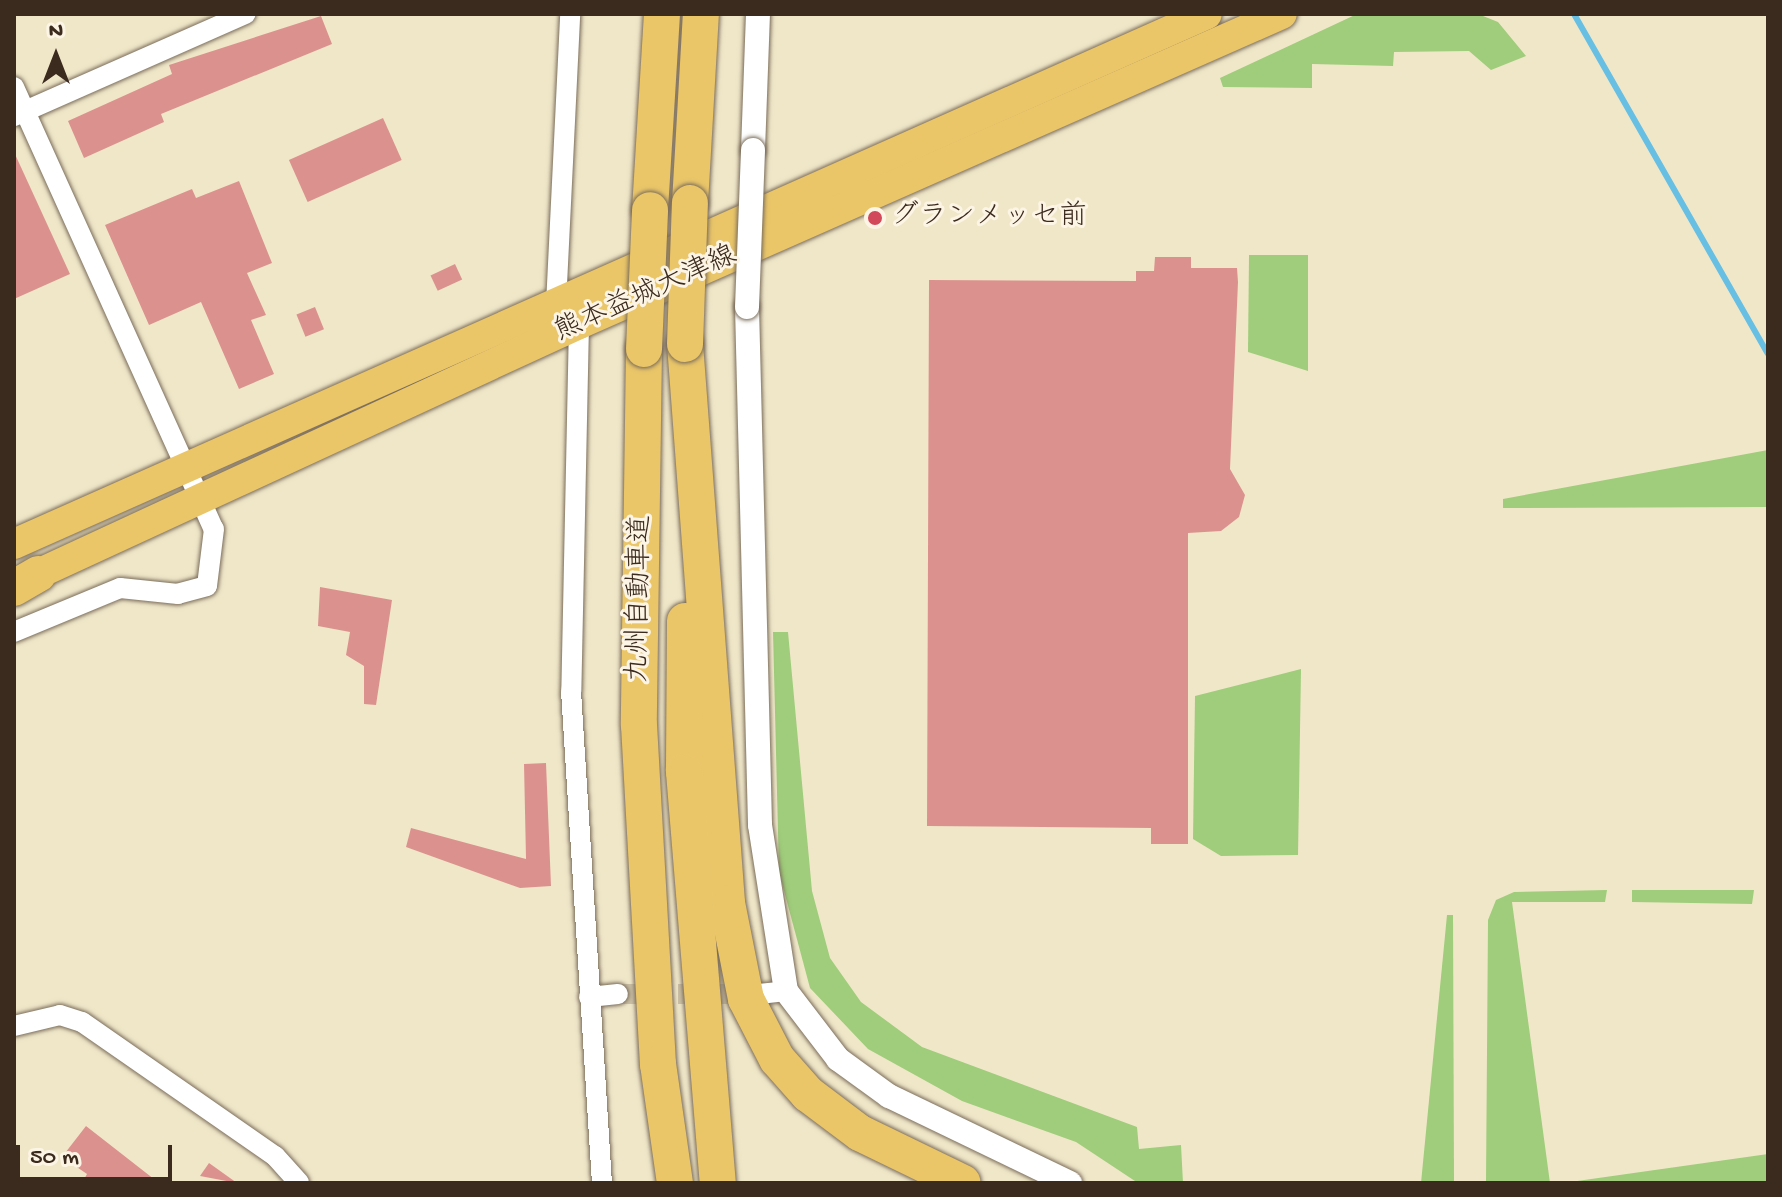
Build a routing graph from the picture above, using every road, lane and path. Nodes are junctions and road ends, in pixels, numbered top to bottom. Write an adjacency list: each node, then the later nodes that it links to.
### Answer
1 (245, 14): 11 (street)
2 (570, 14): 12 (street)
3 (662, 14): 24 (highway, 九州自動車道, bridge)
4 (701, 14): 13 (highway, 九州自動車道, bridge)
5 (758, 14): 19 (street, bridge)
6 (1189, 14): 9 (street)
7 (1207, 14): 9 (main road, 熊本益城大津線)
8 (1282, 14): 12 (main road, 熊本益城大津線)
9 (1167, 36): 12 (main road, 熊本益城大津線)
10 (14, 87): 11 (street)
11 (19, 113): 14 (street)
12 (567, 314): 14 (main road, 熊本益城大津線); 15 (main road, 熊本益城大津線); 22 (street)
13 (685, 344): 29 (highway, 九州自動車道); 30 (highway)
14 (185, 466): 15 (street); 16 (main road, 熊本益城大津線)
15 (200, 498): 17 (main road, 熊本益城大津線); 18 (street)
16 (14, 544)
17 (22, 582)
18 (14, 632)
19 (786, 991): 21 (street); 31 (street)
20 (618, 994): 22 (street)
21 (759, 994)
22 (589, 997): 26 (street)
23 (14, 1026): 25 (street)
24 (658, 1064): 27 (highway); 28 (highway, 九州自動車道)
25 (299, 1183)
26 (602, 1183)
27 (652, 1183)
28 (675, 1183)
29 (718, 1183)
30 (963, 1183)
31 (1070, 1183)

